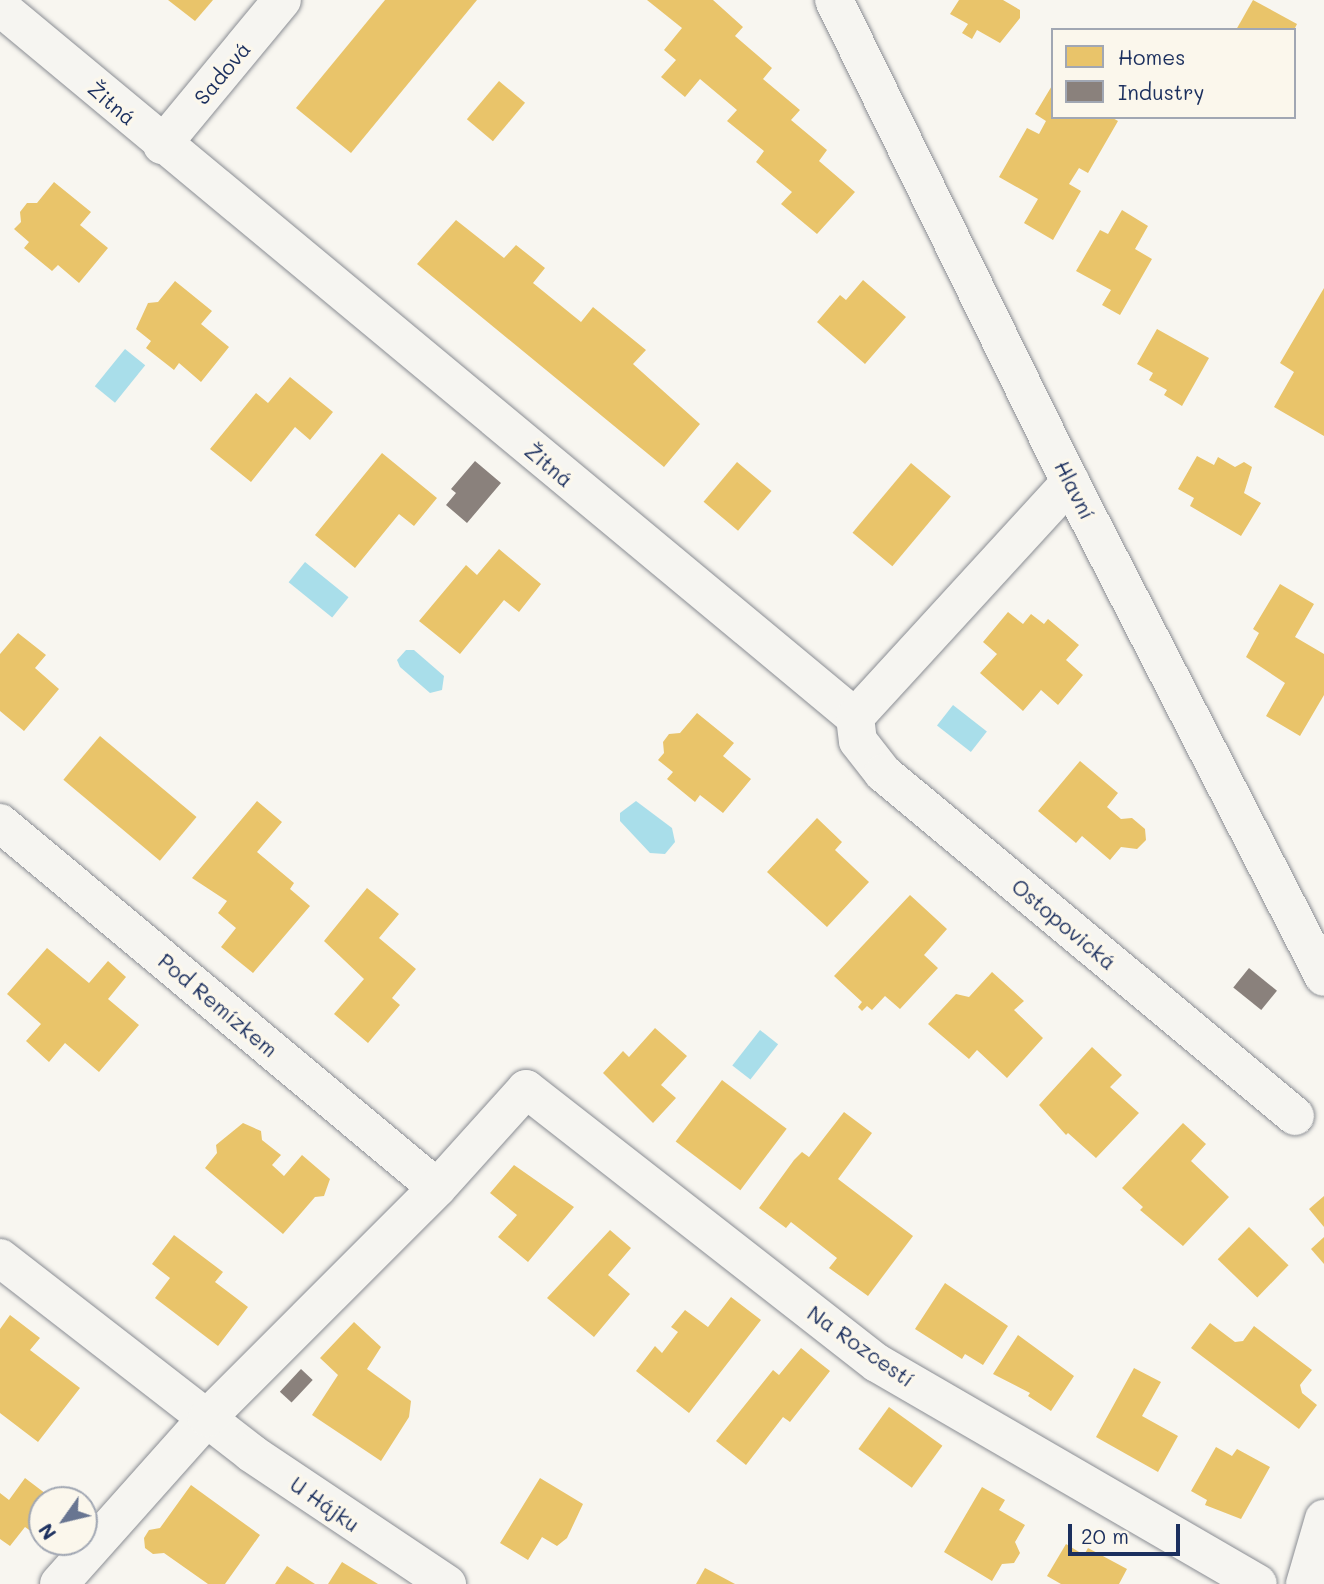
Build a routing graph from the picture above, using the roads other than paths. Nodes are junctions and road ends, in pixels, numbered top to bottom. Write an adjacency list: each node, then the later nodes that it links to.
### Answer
1 (282, 0): 4 (street, Sadová)
2 (834, 0): 5 (street, Hlavní)
3 (0, 7): 4 (street, Žitná)
4 (162, 145): 6 (street, Žitná)
5 (1070, 482): 6 (street); 8 (street, Hlavní)
6 (855, 717): 9 (street, Ostopovická)
7 (0, 823): 10 (street, Pod Remízkem)
8 (1324, 977)
9 (1295, 1116)
10 (437, 1188): 12 (street); 16 (street, Na Rozcestí)
11 (0, 1258): 12 (street, U Hájku)
12 (207, 1418): 14 (street); 15 (street, U Hájku)
13 (1324, 1519): 17 (street)
14 (59, 1584)
15 (447, 1584)
16 (1258, 1584)
17 (1305, 1584)

